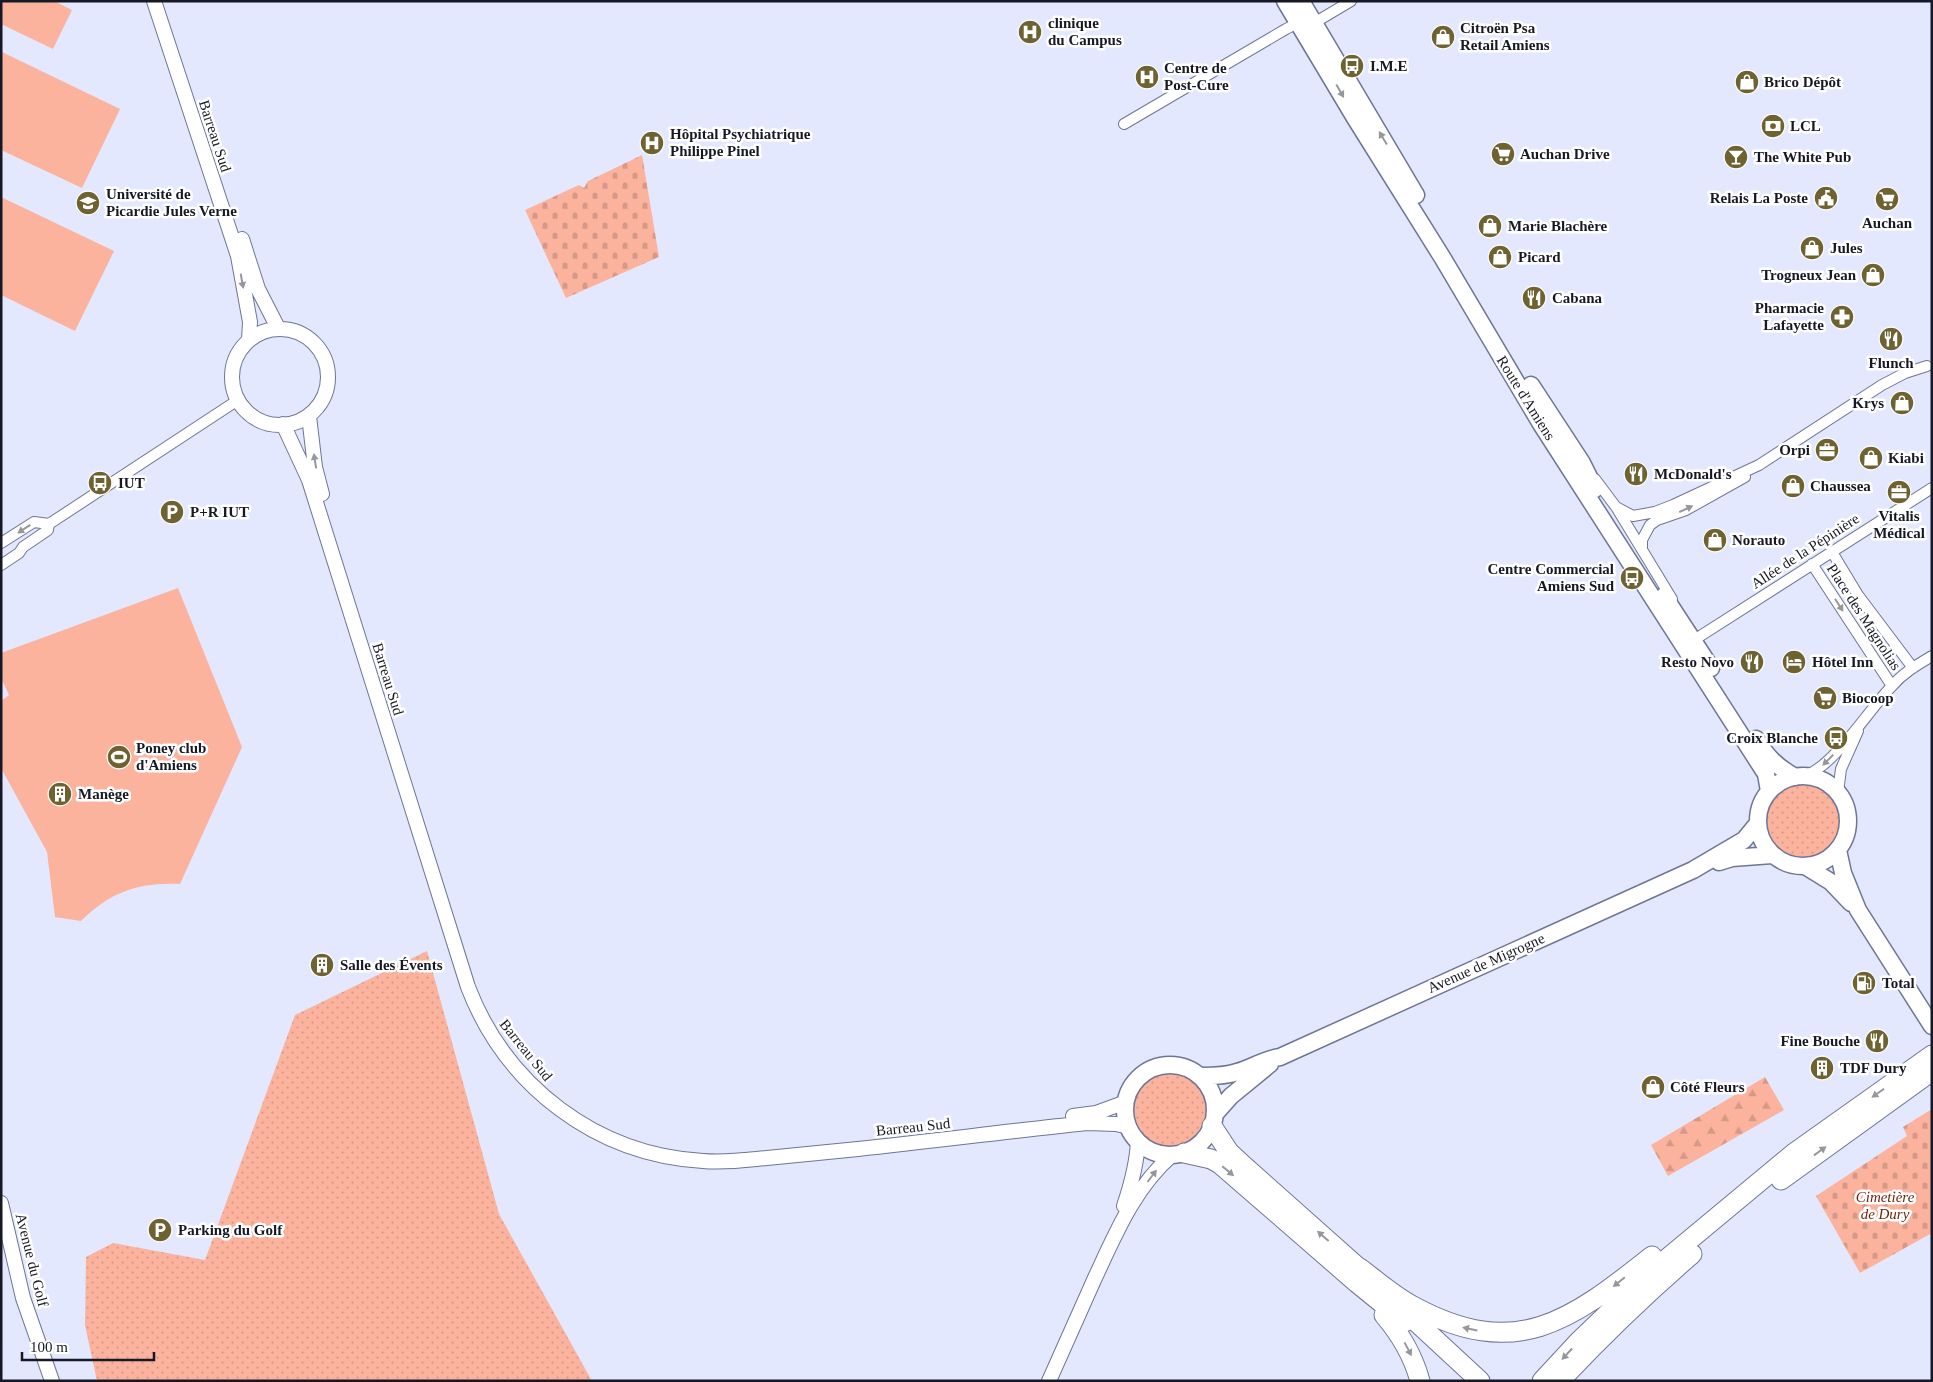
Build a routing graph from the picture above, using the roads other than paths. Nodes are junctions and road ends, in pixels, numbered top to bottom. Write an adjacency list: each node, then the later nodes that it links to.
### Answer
1 (154, 1): 9 (main road, Barreau Sud, one-way to 9)
2 (163, 1): 8 (main road, Barreau Sud)
3 (1285, 1): 6 (main road, Route d'Amiens)
4 (1301, 1): 6 (main road, Route d'Amiens)
5 (1350, 1): 6 (street)
6 (1306, 23): 7 (street); 14 (main road, Route d'Amiens, one-way to 6); 31 (main road, Route d'Amiens, one-way to 31)
7 (1124, 124)
8 (278, 328): 9 (main road); 12 (main road)
9 (249, 340): 11 (main road)
10 (1927, 366): 15 (street)
11 (238, 400): 13 (main road); 18 (street)
12 (309, 416): 13 (main road); 44 (main road, Barreau Sud, one-way to 12)
13 (283, 424): 46 (main road, Barreau Sud)
14 (1582, 463): 17 (street); 24 (main road, Route d'Amiens)
15 (1759, 465): 17 (street); 20 (street, one-way to 15)
16 (1932, 488): 21 (street, Allée de la Pépinière)
17 (1616, 507): 20 (street)
18 (50, 524): 19 (street, one-way to 19); 23 (street)
19 (1, 543)
20 (1642, 550): 24 (street)
21 (1832, 552): 22 (street, Allée de la Pépinière); 27 (street, Place des Magnolias)
22 (1812, 564): 25 (street, Allée de la Pépinière); 28 (street, Place des Magnolias, one-way to 28)
23 (1, 565)
24 (1677, 614): 25 (main road, Route d'Amiens)
25 (1694, 640): 30 (main road, Route d'Amiens)
26 (1932, 656): 27 (street)
27 (1913, 668): 28 (street)
28 (1892, 686): 29 (street)
29 (1870, 710): 30 (street, one-way to 30); 32 (street)
30 (1800, 776): 31 (main road); 32 (main road)
31 (1770, 791): 33 (main road)
32 (1838, 792): 34 (main road)
33 (1758, 823): 35 (main road); 37 (main road, Avenue de Migrogne)
34 (1838, 850): 36 (main road); 38 (main road)
35 (1772, 854): 36 (main road); 37 (main road, Avenue de Migrogne)
36 (1805, 866): 38 (main road)
37 (1693, 870): 41 (main road, Avenue de Migrogne)
38 (1858, 910): 39 (main road)
39 (1932, 1026)
40 (1932, 1055): 49 (highway, one-way to 49)
41 (1280, 1057): 43 (main road, Avenue de Migrogne); 45 (main road, Avenue de Migrogne)
42 (1932, 1071): 60 (highway, one-way to 42)
43 (1201, 1076): 44 (main road); 45 (main road)
44 (1126, 1102): 46 (main road)
45 (1214, 1120): 48 (main road); 53 (highway, one-way to 45)
46 (1129, 1127): 47 (main road)
47 (1138, 1141): 48 (main road); 52 (main road)
48 (1178, 1154): 52 (main road, one-way to 48); 53 (highway, one-way to 53)
49 (1786, 1160): 53 (highway, one-way to 53); 59 (highway, one-way to 59)
50 (1, 1203): 51 (main road, Avenue du Golf)
51 (3, 1222): 54 (main road, Avenue du Golf)
52 (1116, 1231): 55 (main road)
53 (1359, 1276): 56 (highway, one-way to 56); 57 (highway); 58 (highway)
54 (52, 1381)
55 (1049, 1381)
56 (1420, 1381)
57 (1471, 1381)
58 (1480, 1381)
59 (1542, 1381)
60 (1560, 1381)

